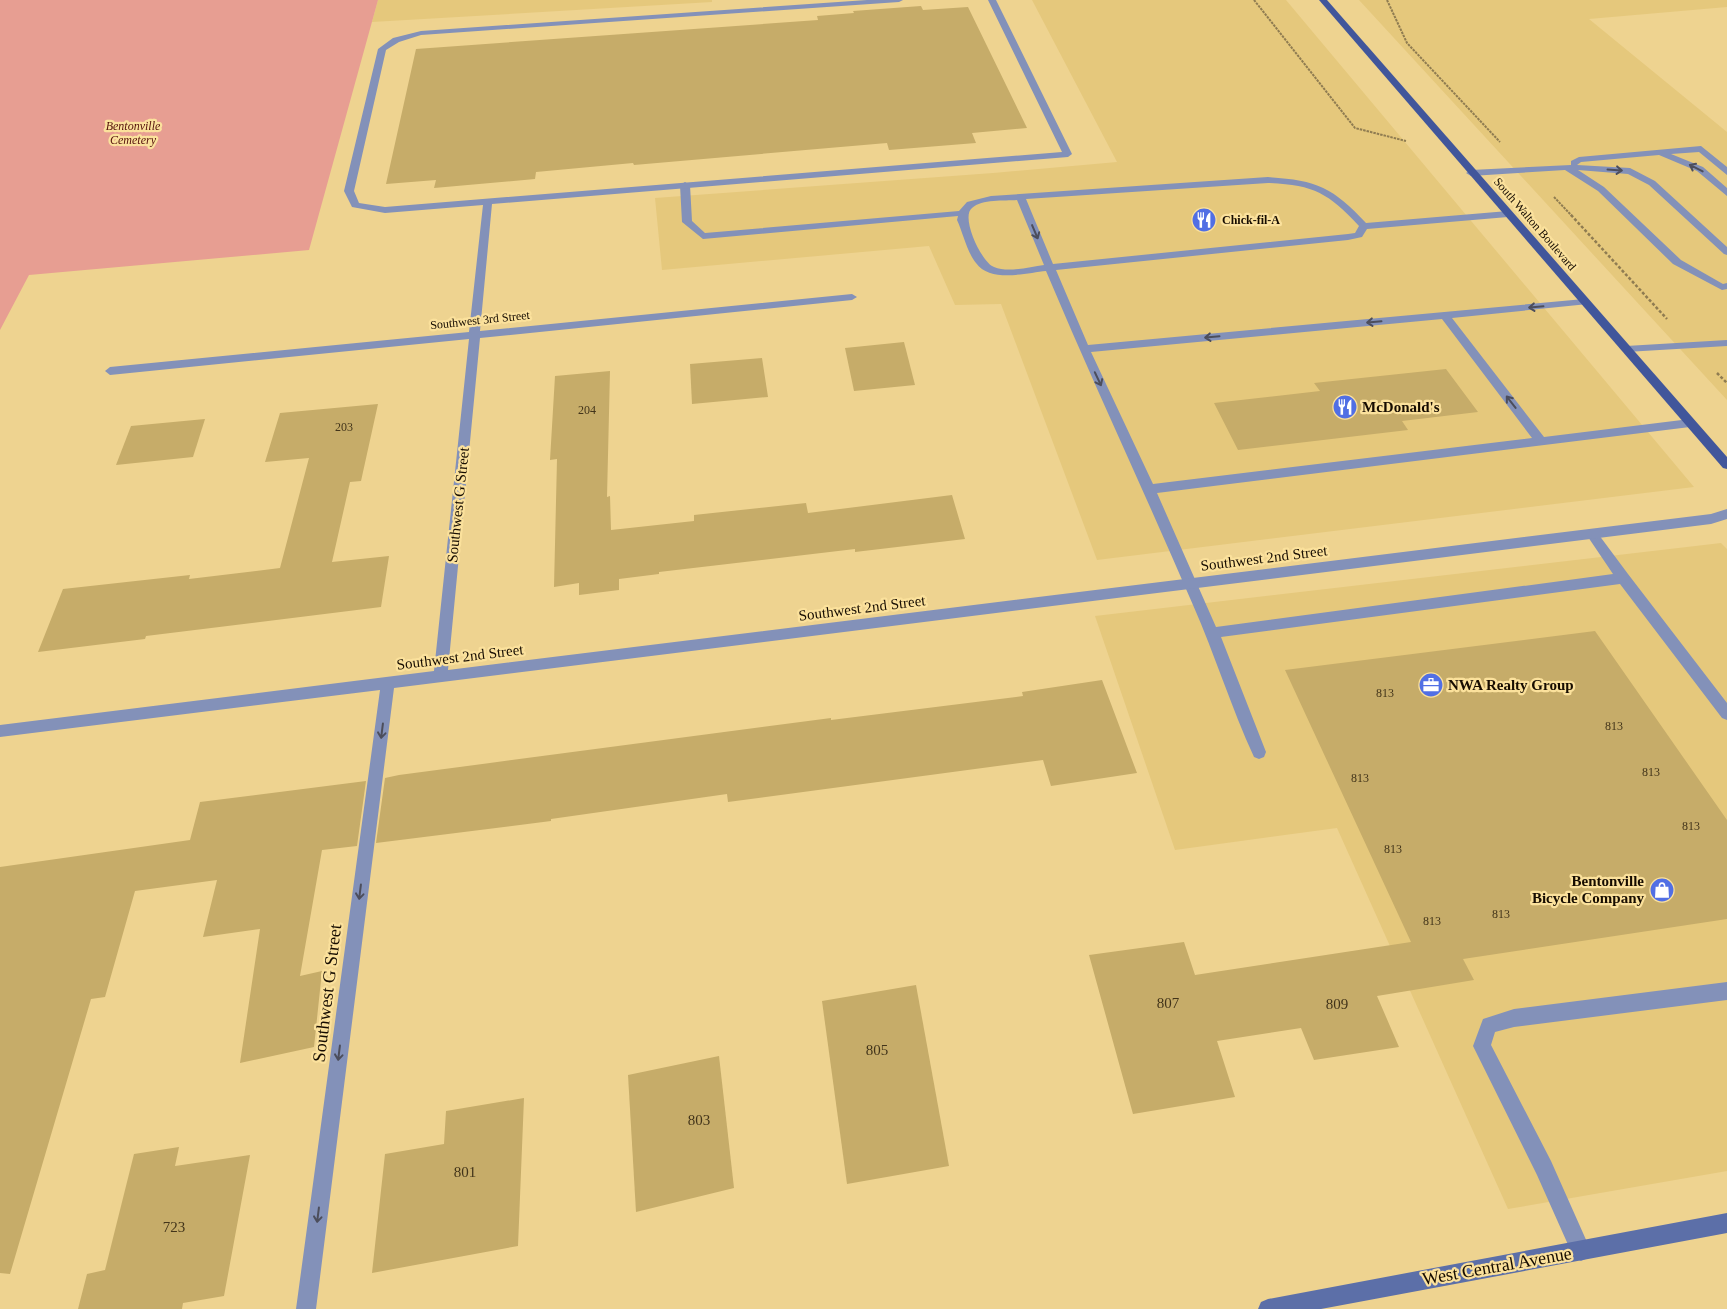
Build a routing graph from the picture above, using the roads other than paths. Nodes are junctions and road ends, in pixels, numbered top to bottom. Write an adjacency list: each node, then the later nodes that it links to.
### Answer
1 (899, 0): 11 (street)
2 (992, 0): 8 (street)
3 (1324, 0): 7 (main road, South Walton Boulevard)
4 (1659, 152): 5 (street); 6 (street); 9 (street, one-way to 4)
5 (1566, 167): 7 (street); 15 (street, one-way to 15); 17 (street)
6 (1727, 172)
7 (1471, 173): 13 (main road, South Walton Boulevard)
8 (685, 185): 11 (street); 12 (street)
9 (1727, 193)
10 (1020, 197): 12 (street); 14 (street); 16 (street, one-way to 16)
11 (488, 201): 21 (street, Southwest G Street)
12 (963, 214): 16 (street)
13 (1508, 214): 14 (street); 19 (main road, South Walton Boulevard)
14 (1364, 226): 16 (street)
15 (1727, 252)
16 (1051, 268): 23 (street)
17 (1727, 286)
18 (852, 297): 21 (street, Southwest 3rd Street)
19 (1584, 302): 20 (street, one-way to 20); 24 (main road, South Walton Boulevard)
20 (1445, 316): 23 (street, one-way to 23); 27 (street, one-way to 20)
21 (476, 333): 25 (street, Southwest 3rd Street); 35 (street, Southwest G Street)
22 (1727, 343): 24 (street)
23 (1084, 349): 29 (street, one-way to 29)
24 (1626, 349): 26 (main road, South Walton Boulevard)
25 (110, 371)
26 (1690, 423): 27 (street); 28 (main road, South Walton Boulevard)
27 (1541, 441): 29 (street)
28 (1727, 465)
29 (1149, 489): 33 (street)
30 (1727, 514): 31 (street, Southwest 2nd Street)
31 (1592, 534): 32 (street); 33 (street, Southwest 2nd Street)
32 (1623, 578): 34 (street); 37 (street)
33 (1190, 584): 34 (street); 35 (street, Southwest 2nd Street)
34 (1212, 633): 39 (street)
35 (440, 676): 36 (street, Southwest 2nd Street)
36 (388, 683): 38 (street, Southwest 2nd Street); 43 (street, Southwest G Street, one-way to 43)
37 (1727, 714)
38 (0, 731)
39 (1259, 752)
40 (1727, 991): 42 (street)
41 (1727, 1223): 42 (main road, West Central Avenue)
42 (1581, 1251): 44 (main road, West Central Avenue)
43 (306, 1309)
44 (1268, 1309)

